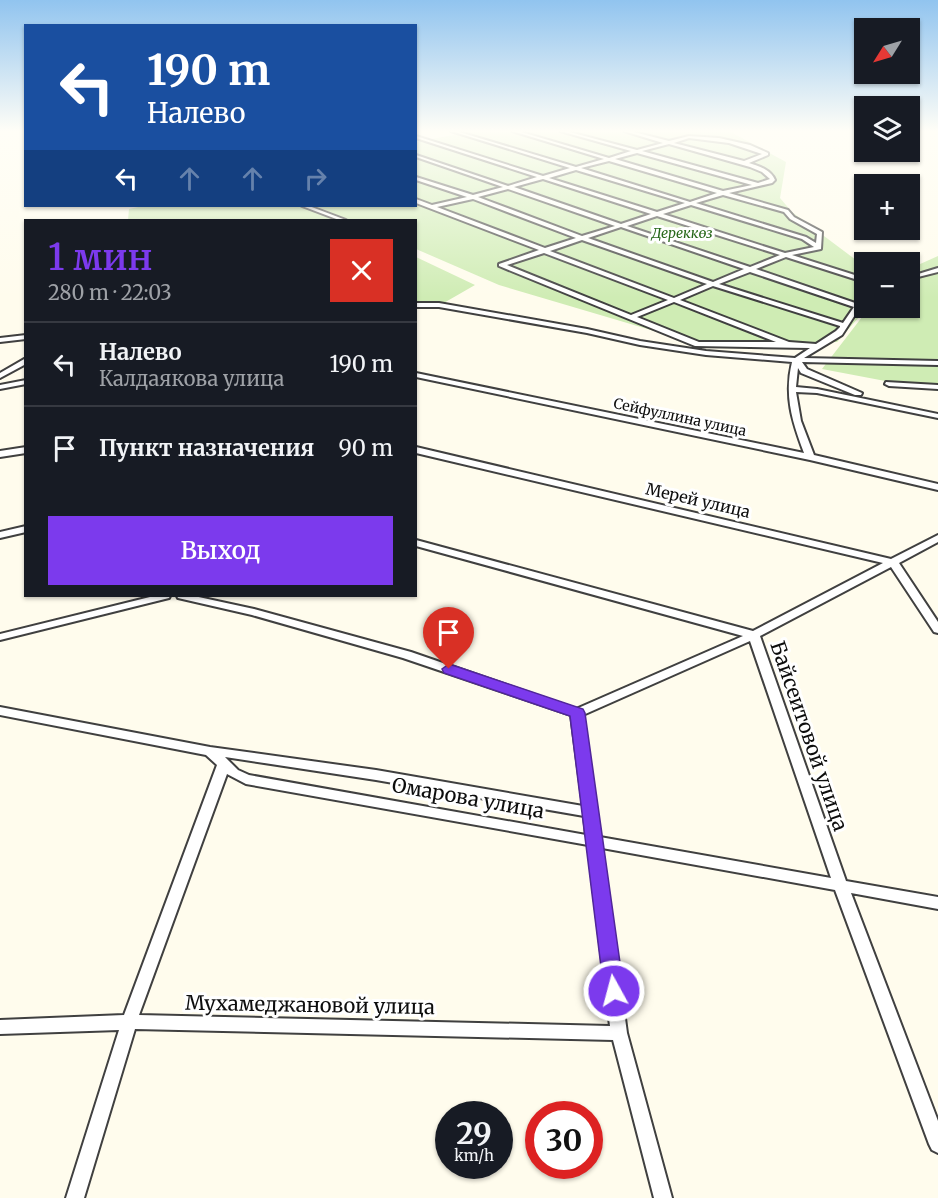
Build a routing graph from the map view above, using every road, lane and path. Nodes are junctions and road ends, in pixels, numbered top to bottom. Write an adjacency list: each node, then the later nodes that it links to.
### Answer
1 (443, 187): 8 (street)
2 (509, 187): 8 (street); 15 (street)
3 (570, 187): 13 (street)
4 (635, 187): 10 (street)
5 (702, 187): 7 (street)
6 (750, 187): 7 (street)
7 (723, 193): 10 (street); 17 (street)
8 (473, 198): 12 (street); 16 (street)
9 (417, 201): 12 (street)
10 (690, 204): 13 (street); 17 (street)
11 (312, 207): 14 (street)
12 (431, 207): 18 (street)
13 (657, 215): 15 (street); 19 (street)
14 (341, 219)
15 (621, 226): 16 (street); 20 (street)
16 (582, 238): 18 (street); 24 (street)
17 (819, 248): 19 (street)
18 (543, 250): 25 (street); 29 (street)
19 (788, 254): 20 (street); 23 (street)
20 (752, 270): 24 (street); 26 (street)
21 (938, 270): 22 (street)
22 (920, 274)
23 (854, 277)
24 (715, 285): 25 (street); 30 (street)
25 (676, 300): 29 (street); 33 (street)
26 (854, 303)
27 (417, 305): 35 (street)
28 (854, 313): 30 (street)
29 (632, 317): 33 (street)
30 (842, 326): 34 (street)
31 (24, 337): 32 (street)
32 (0, 340)
33 (788, 344): 34 (street)
34 (815, 346): 35 (street)
35 (796, 360): 37 (street); 44 (street); 45 (street)
36 (24, 361): 39 (street)
37 (938, 363)
38 (417, 375): 50 (street, Сейфуллина улица)
39 (0, 376)
40 (24, 382): 42 (street)
41 (889, 384): 43 (street)
42 (0, 387)
43 (938, 387)
44 (791, 389): 45 (street); 50 (street)
45 (899, 407): 46 (street)
46 (938, 416)
47 (24, 450): 49 (street)
48 (417, 450): 56 (street, Мерей улица)
49 (0, 454)
50 (810, 457): 51 (street, Сейфуллина улица)
51 (938, 487)
52 (24, 529): 53 (street)
53 (0, 535)
54 (938, 538): 56 (street)
55 (417, 543): 60 (street, Байсеитовой улица)
56 (893, 562): 59 (street); 60 (street)
57 (161, 597): 61 (street)
58 (186, 597): 63 (street)
59 (938, 630)
60 (754, 635): 63 (street); 68 (street, Байсеитовой улица)
61 (0, 637)
62 (0, 711): 64 (street)
63 (577, 713): 66 (street)
64 (210, 751): 65 (street, Омарова улица); 66 (street)
65 (224, 764): 67 (street, Омарова улица); 70 (street)
66 (589, 812): 67 (street)
67 (595, 841): 68 (street, Омарова улица); 72 (street)
68 (840, 884): 69 (street, Омарова улица); 73 (street, Байсеитовой улица)
69 (938, 903)
70 (129, 1022): 71 (street, Мухамеджановой улица); 72 (street, Мухамеджановой улица); 74 (street)
71 (0, 1027)
72 (619, 1034): 75 (street)
73 (938, 1144)
74 (75, 1198)
75 (663, 1198)

